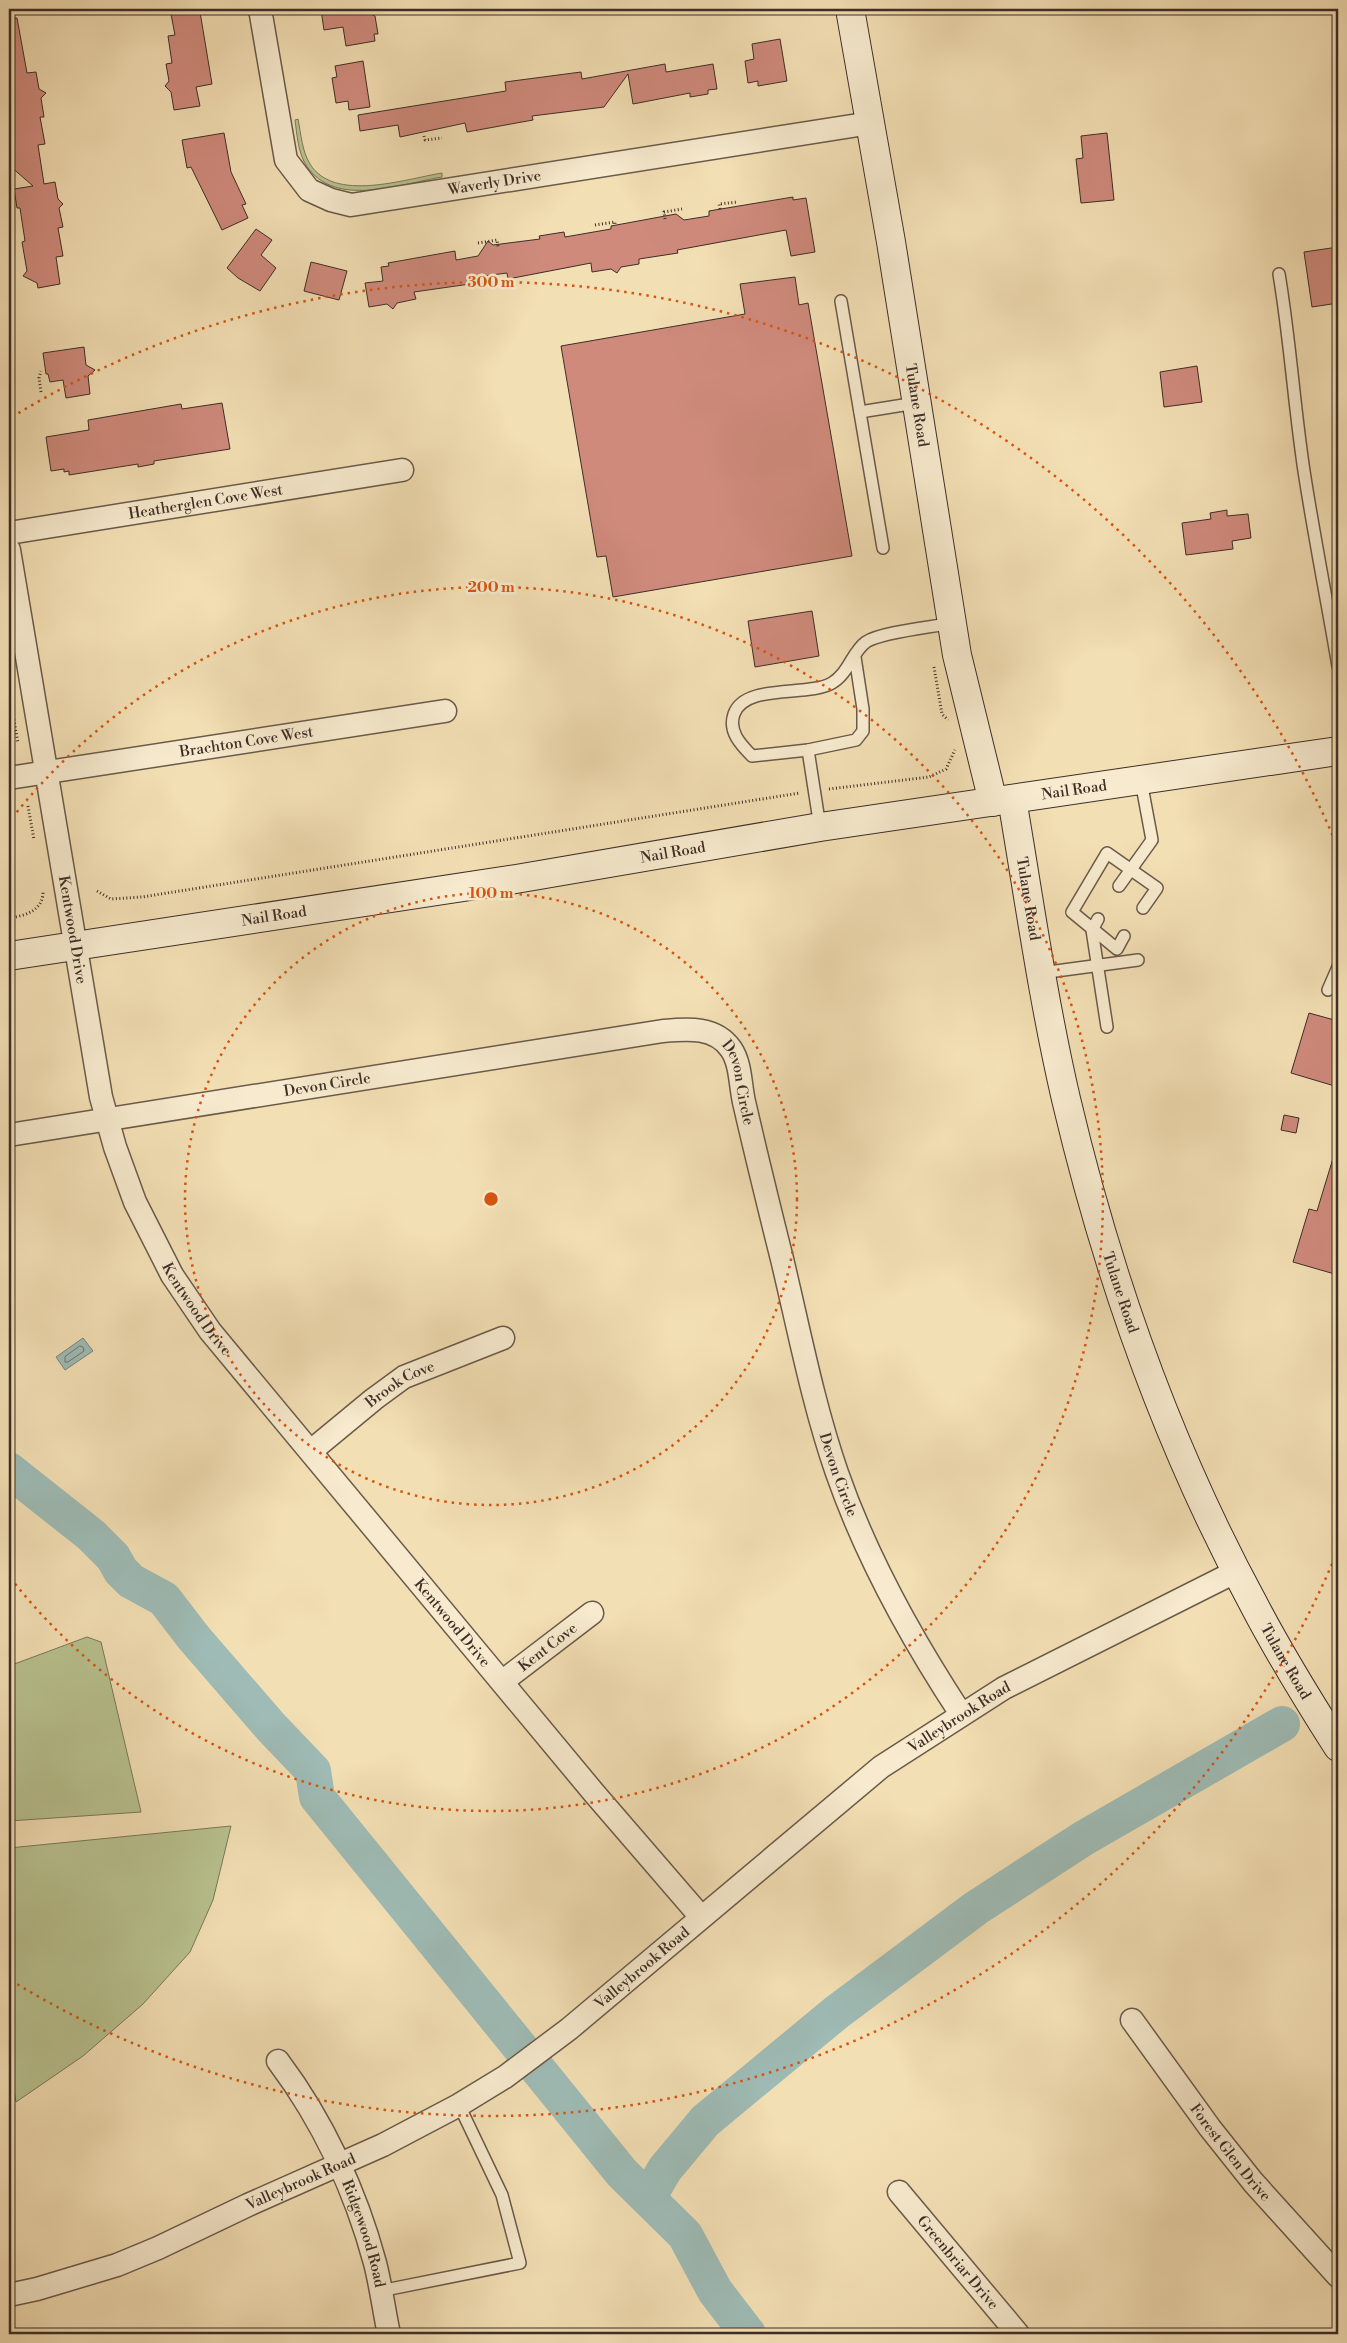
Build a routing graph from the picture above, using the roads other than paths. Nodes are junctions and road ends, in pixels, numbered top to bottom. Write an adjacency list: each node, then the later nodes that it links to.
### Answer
1 (260, 9): 3 (street, Waverly Drive)
2 (850, 9): 3 (street, Tulane Road)
3 (871, 123): 6 (street, Tulane Road)
4 (1279, 274): 14 (lane)
5 (841, 301): 7 (lane)
6 (916, 403): 7 (lane); 12 (street, Tulane Road)
7 (860, 412): 10 (lane)
8 (402, 470): 9 (street, Heatherglen Cove West)
9 (9, 533)
10 (883, 548)
11 (9, 550): 18 (street, Kentwood Drive)
12 (940, 625): 13 (lane); 21 (street, Tulane Road)
13 (855, 657): 16 (lane); 16 (lane)
14 (1338, 666)
15 (445, 711): 18 (street, Brachton Cove West)
16 (808, 750): 22 (lane)
17 (1338, 753): 20 (street, Nail Road)
18 (47, 772): 19 (street, Brachton Cove West); 29 (street, Kentwood Drive)
19 (16, 776)
20 (1141, 780): 21 (street, Nail Road); 23 (lane)
21 (1002, 801): 22 (street, Nail Road); 34 (street, Tulane Road)
22 (820, 827): 29 (street, Nail Road)
23 (1129, 869): 24 (lane); 25 (lane); 27 (lane)
24 (1119, 886)
25 (1143, 908)
26 (1098, 919): 27 (lane)
27 (1092, 930): 28 (lane); 32 (lane)
28 (1124, 936)
29 (76, 947): 30 (street, Nail Road); 37 (street, Kentwood Drive)
30 (9, 956)
31 (1138, 960): 32 (lane)
32 (1098, 965): 34 (lane); 36 (lane)
33 (1338, 967): 35 (lane)
34 (1041, 973): 41 (street, Tulane Road)
35 (1328, 990)
36 (1107, 1027)
37 (106, 1120): 38 (street, Devon Circle); 40 (street, Kentwood Drive); 44 (street, Devon Circle)
38 (9, 1135)
39 (503, 1338): 40 (street, Brook Cove)
40 (311, 1451): 43 (street, Kentwood Drive)
41 (1237, 1571): 44 (street, Valleybrook Road); 45 (street, Tulane Road)
42 (592, 1613): 43 (street, Kent Cove)
43 (503, 1681): 46 (street, Kentwood Drive)
44 (961, 1714): 46 (street, Valleybrook Road)
45 (1338, 1747)
46 (701, 1917): 49 (street, Valleybrook Road)
47 (1132, 2020): 52 (street, Forest Glen Drive)
48 (278, 2062): 50 (street, Ridgewood Road)
49 (459, 2105): 50 (street, Valleybrook Road); 53 (lane)
50 (339, 2164): 53 (street, Ridgewood Road); 54 (street, Valleybrook Road)
51 (898, 2192): 56 (street, Greenbriar Drive)
52 (1338, 2276)
53 (380, 2291): 55 (street, Ridgewood Road)
54 (9, 2295)
55 (389, 2334)
56 (1018, 2334)

